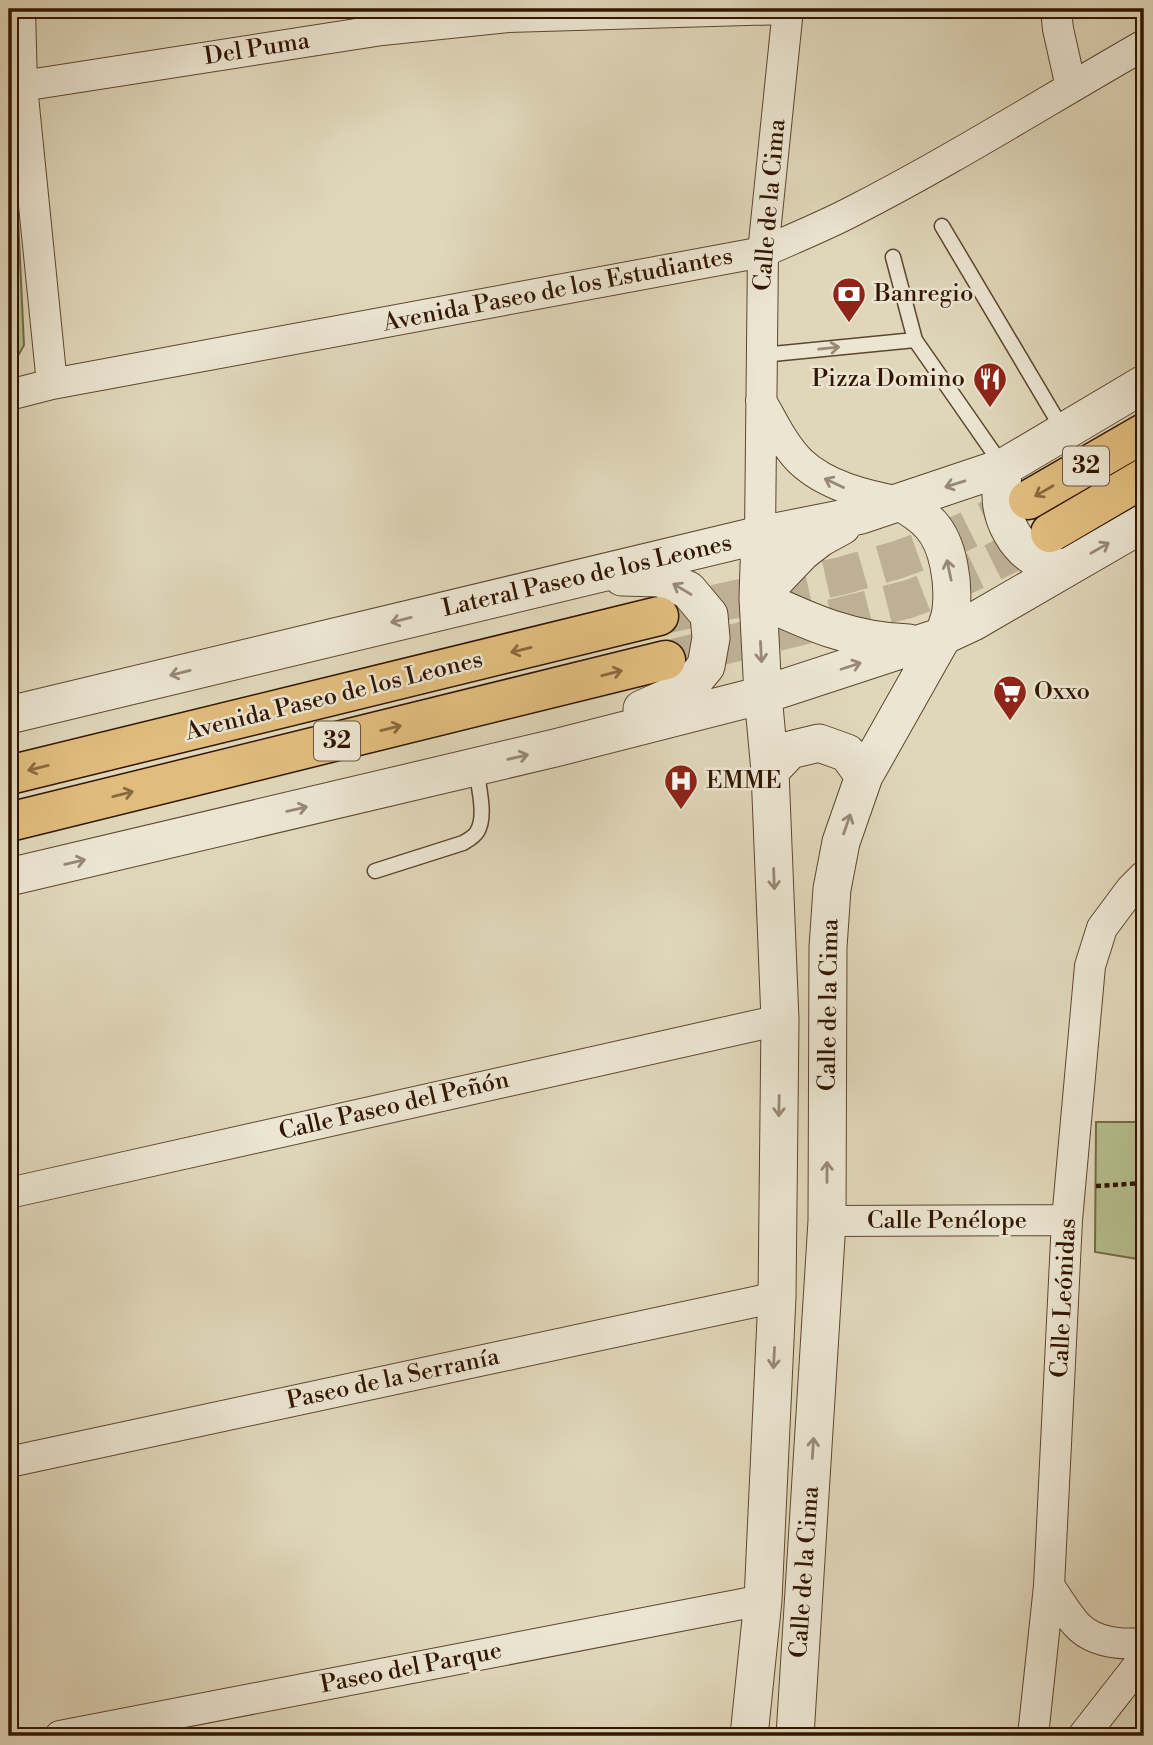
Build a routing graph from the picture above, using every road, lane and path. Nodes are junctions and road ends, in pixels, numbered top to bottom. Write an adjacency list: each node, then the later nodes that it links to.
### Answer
1 (20, 9): 5 (street)
2 (786, 9): 5 (street, Del Puma); 8 (street, Calle de la Cima)
3 (1056, 9): 6 (street)
4 (1144, 45): 6 (street, Avenida Paseo de los Estudiantes)
5 (22, 86): 12 (street)
6 (1071, 87): 8 (street, Avenida Paseo de los Estudiantes)
7 (942, 226): 16 (lane)
8 (762, 252): 11 (street, Calle de la Cima); 12 (street, Avenida Paseo de los Estudiantes)
9 (893, 257): 10 (lane)
10 (915, 340): 11 (lane, one-way to 10); 18 (lane)
11 (762, 355): 15 (street, Calle de la Cima)
12 (52, 384): 14 (street, Avenida Paseo de los Estudiantes)
13 (1144, 384): 16 (street, Lateral Paseo de los Leones)
14 (9, 395)
15 (761, 401): 21 (street, Calle de la Cima, one-way to 15); 25 (street, Calle de la Cima)
16 (1064, 431): 18 (street, Lateral Paseo de los Leones)
17 (1144, 433): 20 (main road, 32, one-way to 20)
18 (1004, 467): 21 (street, Lateral Paseo de los Leones, one-way to 21); 26 (street)
19 (1144, 478): 24 (main road, 32)
20 (1028, 500)
21 (900, 502): 22 (street, Lateral Paseo de los Leones); 30 (street, Calle de la Cima, one-way to 21)
22 (861, 515): 25 (street, Lateral Paseo de los Leones); 28 (street)
23 (1144, 523): 26 (street, one-way to 23)
24 (1050, 533)
25 (760, 535): 27 (street, Lateral Paseo de los Leones); 28 (street, Calle de la Cima)
26 (1065, 569): 30 (street)
27 (537, 587): 33 (street, Lateral Paseo de los Leones, one-way to 33); 34 (street, one-way to 27)
28 (758, 598): 30 (street); 32 (street, Calle de la Cima, one-way to 32)
29 (659, 616): 37 (main road, Avenida Paseo de los Leones / 32, one-way to 37)
30 (932, 640): 32 (street, one-way to 30); 38 (street, Calle de la Cima)
31 (666, 660): 39 (main road, Avenida Paseo de los Leones / 32, one-way to 31)
32 (763, 695): 34 (street); 36 (street, Calle de la Cima)
33 (9, 715)
34 (555, 748): 35 (street, one-way to 34)
35 (475, 767): 40 (lane); 42 (street, one-way to 35)
36 (770, 771): 38 (street); 43 (street, Calle de la Cima, one-way to 43)
37 (9, 775)
38 (864, 776): 48 (street, Calle de la Cima, one-way to 38)
39 (9, 822)
40 (375, 871)
41 (1144, 876): 45 (street, Calle Leónidas)
42 (9, 877)
43 (780, 1020): 46 (street, Calle Paseo del Peñón); 49 (street, Calle de la Cima, one-way to 49)
44 (1144, 1183): 45 (path)
45 (1071, 1187): 47 (street, Calle Leónidas)
46 (9, 1193)
47 (1067, 1220): 48 (street, Calle Penélope); 51 (street, Calle Leónidas)
48 (827, 1221): 57 (street, Calle de la Cima, one-way to 48)
49 (776, 1297): 50 (street, Paseo de la Serranía); 52 (street, Calle de la Cima, one-way to 52)
50 (9, 1462)
51 (1049, 1586): 53 (street); 58 (street, Calle Leónidas)
52 (763, 1600): 55 (street, Paseo del Parque); 56 (street, Calle de la Cima)
53 (1144, 1643)
54 (1144, 1658): 59 (street)
55 (60, 1736)
56 (749, 1736)
57 (795, 1736)
58 (1033, 1736)
59 (1083, 1736)

